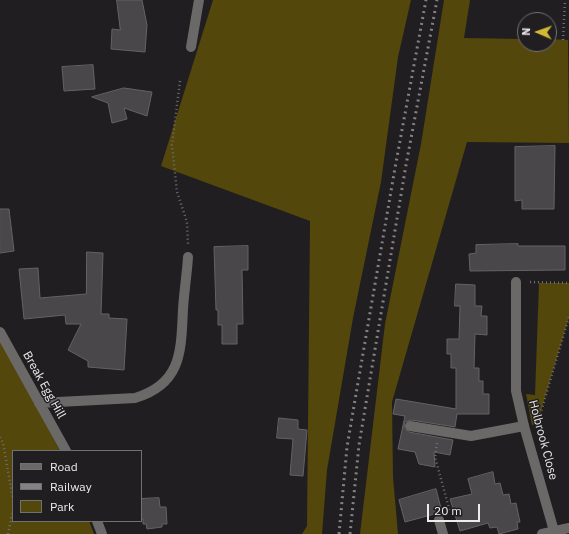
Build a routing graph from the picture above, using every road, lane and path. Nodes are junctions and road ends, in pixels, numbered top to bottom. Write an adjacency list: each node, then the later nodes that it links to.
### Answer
1 (199, 0): 4 (street)
2 (565, 0): 3 (path)
3 (563, 40)
4 (191, 47)
5 (180, 81): 6 (path)
6 (188, 257): 11 (street)
7 (516, 282): 8 (path); 14 (street, Holbrook Close)
8 (569, 283)
9 (569, 317): 12 (path)
10 (0, 332): 11 (street, Break Egg Hill)
11 (40, 403): 17 (street, Break Egg Hill)
12 (537, 424)
13 (410, 426): 15 (street)
14 (524, 426): 15 (street); 23 (street, Holbrook Close)
15 (438, 431): 20 (path)
16 (0, 437): 18 (path)
17 (65, 450)
18 (12, 493)
19 (12, 515): 24 (path)
20 (439, 520): 26 (street)
21 (97, 522): 25 (street)
22 (569, 528): 23 (street)
23 (554, 531): 27 (street)
24 (8, 534)
25 (102, 534)
26 (443, 534)
27 (542, 534)

